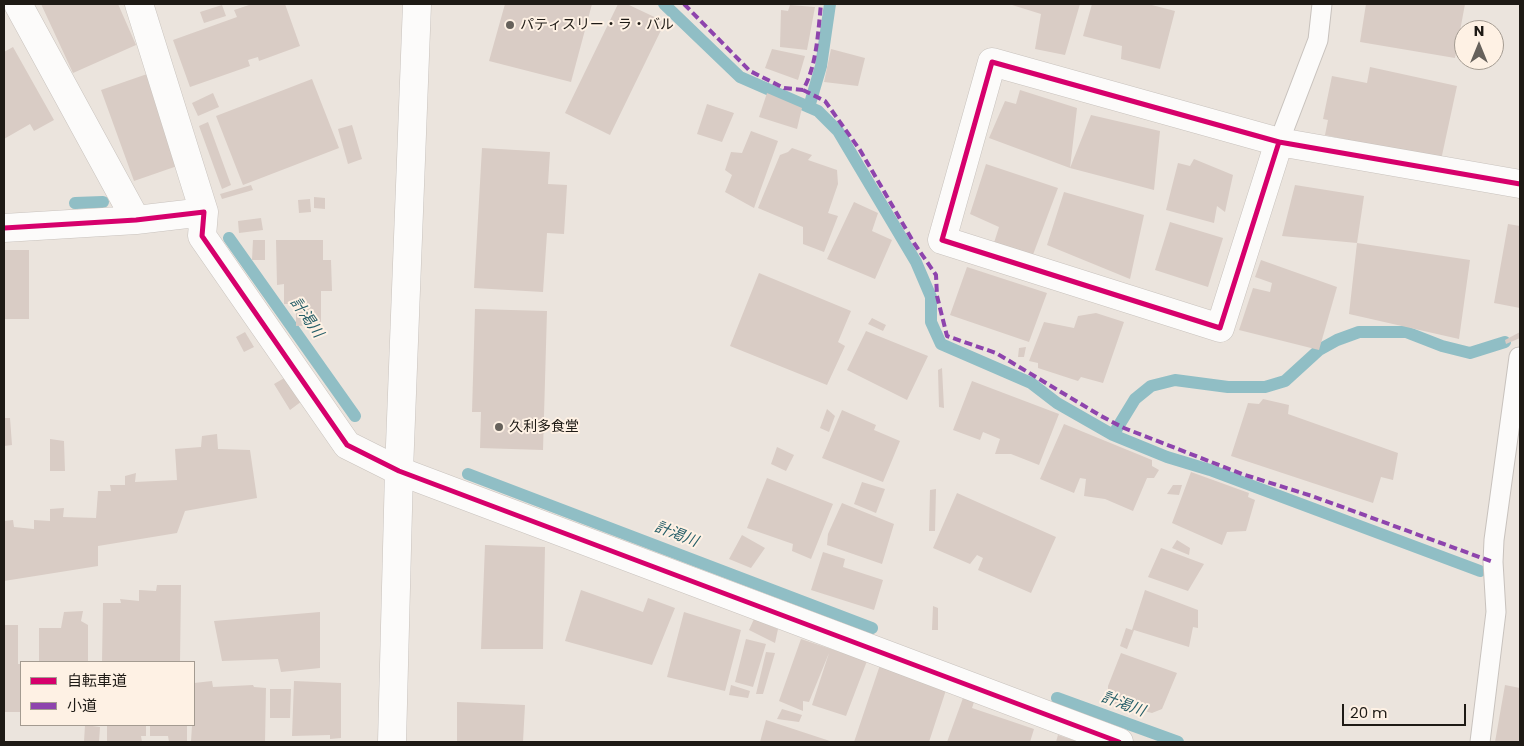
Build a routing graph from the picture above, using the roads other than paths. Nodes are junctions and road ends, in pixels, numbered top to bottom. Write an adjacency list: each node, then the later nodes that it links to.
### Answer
1 (18, 4): 8 (street)
2 (139, 4): 7 (street)
3 (417, 4): 11 (street)
4 (1322, 4): 5 (lane)
5 (1279, 142): 5 (street); 6 (street)
6 (1520, 184)
7 (204, 212): 8 (street); 11 (street)
8 (136, 220): 9 (street)
9 (4, 228)
10 (1520, 357): 14 (lane)
11 (399, 472): 12 (street); 13 (street)
12 (392, 742)
13 (1118, 742)
14 (1480, 742)

